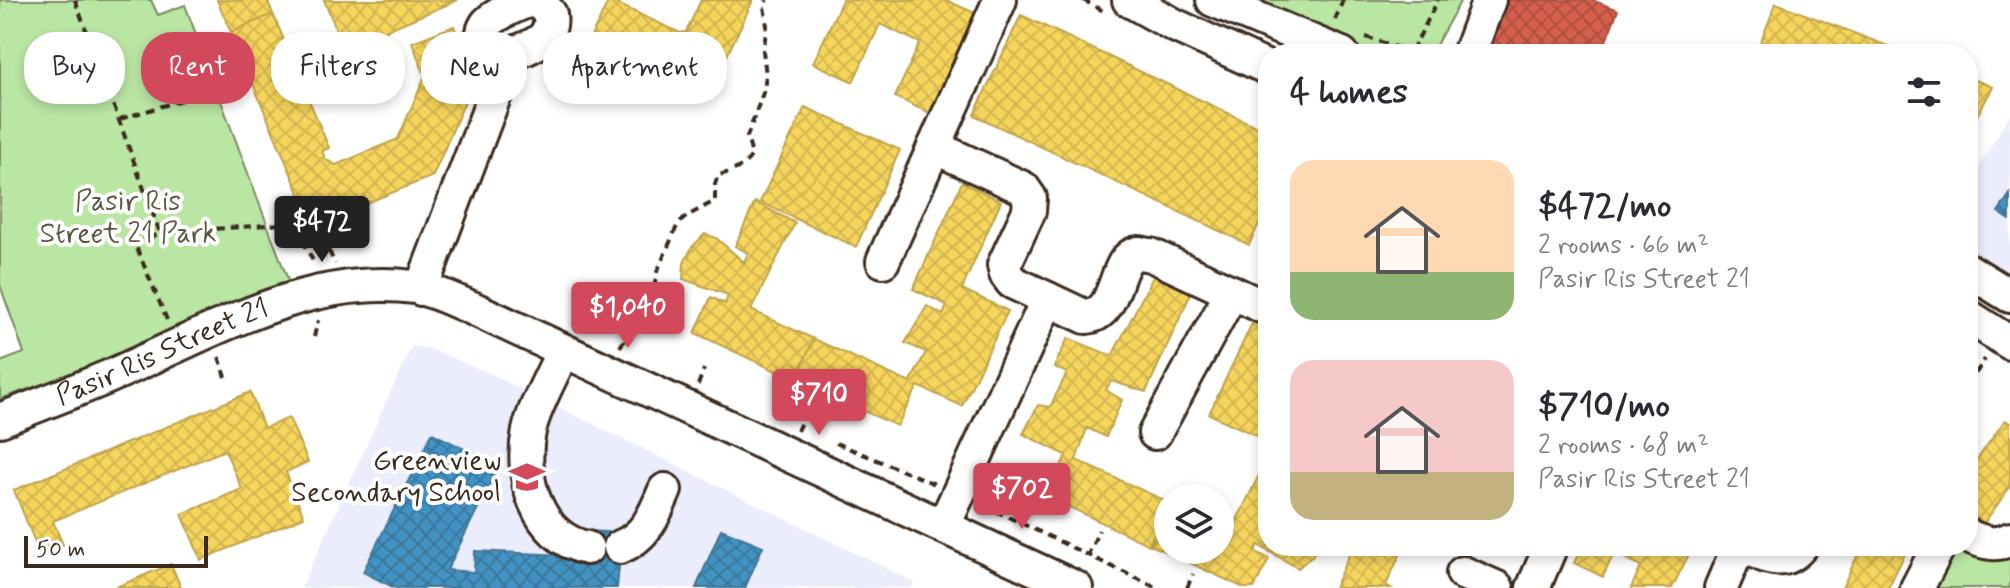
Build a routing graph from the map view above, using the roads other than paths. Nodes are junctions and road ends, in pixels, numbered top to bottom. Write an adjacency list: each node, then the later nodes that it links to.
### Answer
1 (1000, 0): 9 (street)
2 (1129, 0): 7 (street)
3 (1213, 0): 5 (street)
4 (1489, 0): 6 (street)
5 (1337, 40)
6 (1475, 44)
7 (1258, 63)
8 (491, 104): 12 (street)
9 (934, 147): 10 (street); 15 (street)
10 (883, 261)
11 (1978, 276): 14 (street)
12 (421, 289): 19 (street, Pasir Ris Street 21); 20 (street, Pasir Ris Street 21)
13 (1232, 292): 15 (street); 16 (street); 21 (street)
14 (2010, 296)
15 (1048, 299): 23 (street)
16 (1258, 304)
17 (1978, 326): 18 (street)
18 (2000, 349)
19 (563, 350): 23 (street, Pasir Ris Street 21); 27 (street)
20 (0, 420)
21 (1155, 433)
22 (665, 490): 26 (street)
23 (944, 525): 34 (street, Pasir Ris Street 21)
24 (2010, 539): 25 (street)
25 (1978, 540)
26 (620, 547)
27 (587, 548)
28 (1547, 556): 36 (street)
29 (1737, 556): 37 (street)
30 (1766, 556): 31 (street)
31 (1790, 556)
32 (1934, 556): 38 (street)
33 (1463, 573): 35 (street)
34 (1076, 588)
35 (1497, 588)
36 (1533, 588)
37 (1721, 588)
38 (1917, 588)

